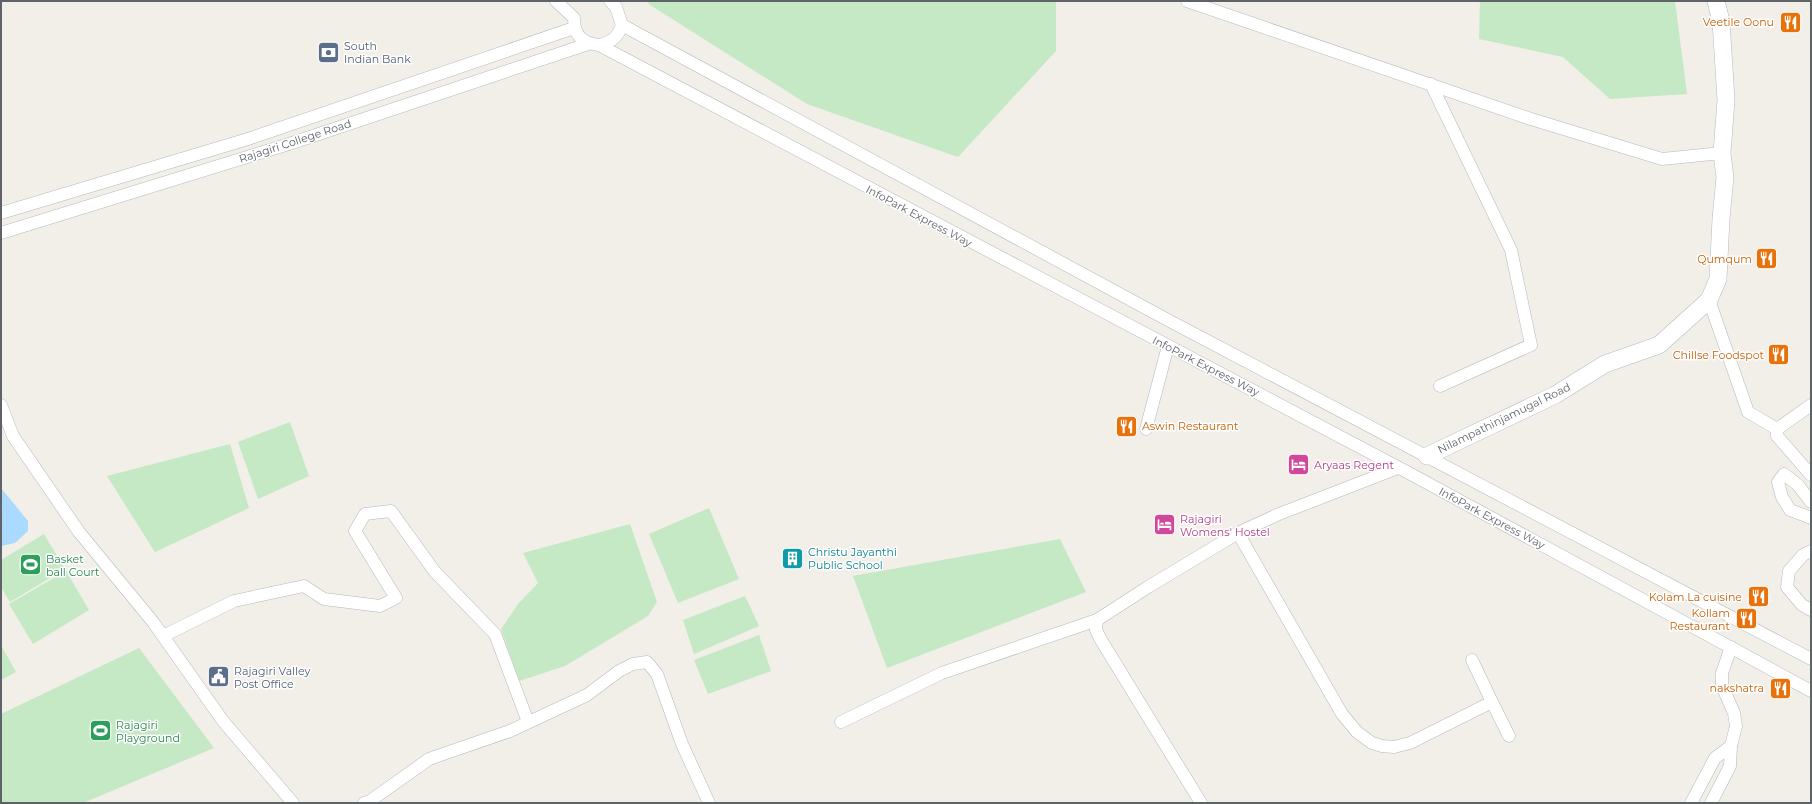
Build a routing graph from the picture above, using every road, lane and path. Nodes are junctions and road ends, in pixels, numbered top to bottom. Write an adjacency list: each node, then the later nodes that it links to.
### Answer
1 (556, 1): 6 (street, InfoPark Express Way)
2 (610, 1): 5 (street)
3 (1187, 1): 8 (street)
4 (1716, 1): 9 (street, Nilampathinjamugal Road)
5 (622, 25): 7 (street); 19 (street, InfoPark Express Way)
6 (574, 28): 7 (street, InfoPark Express Way); 10 (street, Rajagiri College Road)
7 (593, 45): 11 (street, Rajagiri College Road); 13 (street, InfoPark Express Way)
8 (1431, 84): 9 (street); 14 (street)
9 (1722, 153): 12 (street, Nilampathinjamugal Road)
10 (1, 213)
11 (1, 232)
12 (1709, 300): 18 (street); 19 (street, Nilampathinjamugal Road)
13 (1168, 346): 17 (street); 20 (street, InfoPark Express Way)
14 (1440, 386)
15 (1811, 405): 18 (street)
16 (1, 406): 28 (street)
17 (1146, 429)
18 (1777, 429): 21 (street)
19 (1427, 456): 30 (street, InfoPark Express Way)
20 (1398, 468): 24 (street); 29 (street, InfoPark Express Way)
21 (1811, 475)
22 (1811, 502): 23 (street)
23 (1811, 518)
24 (1238, 533): 27 (street); 33 (street)
25 (1811, 551): 26 (street)
26 (1811, 610)
27 (1097, 620): 35 (street); 41 (street)
28 (163, 636): 34 (street); 38 (street)
29 (1731, 648): 32 (street, InfoPark Express Way); 37 (street)
30 (1811, 659)
31 (1472, 660): 33 (street)
32 (1811, 691)
33 (1492, 702): 36 (street)
34 (528, 722): 39 (street); 40 (street)
35 (841, 722)
36 (1509, 736)
37 (1731, 746): 42 (street); 43 (street)
38 (292, 803)
39 (364, 803)
40 (709, 803)
41 (1201, 803)
42 (1691, 803)
43 (1711, 803)

